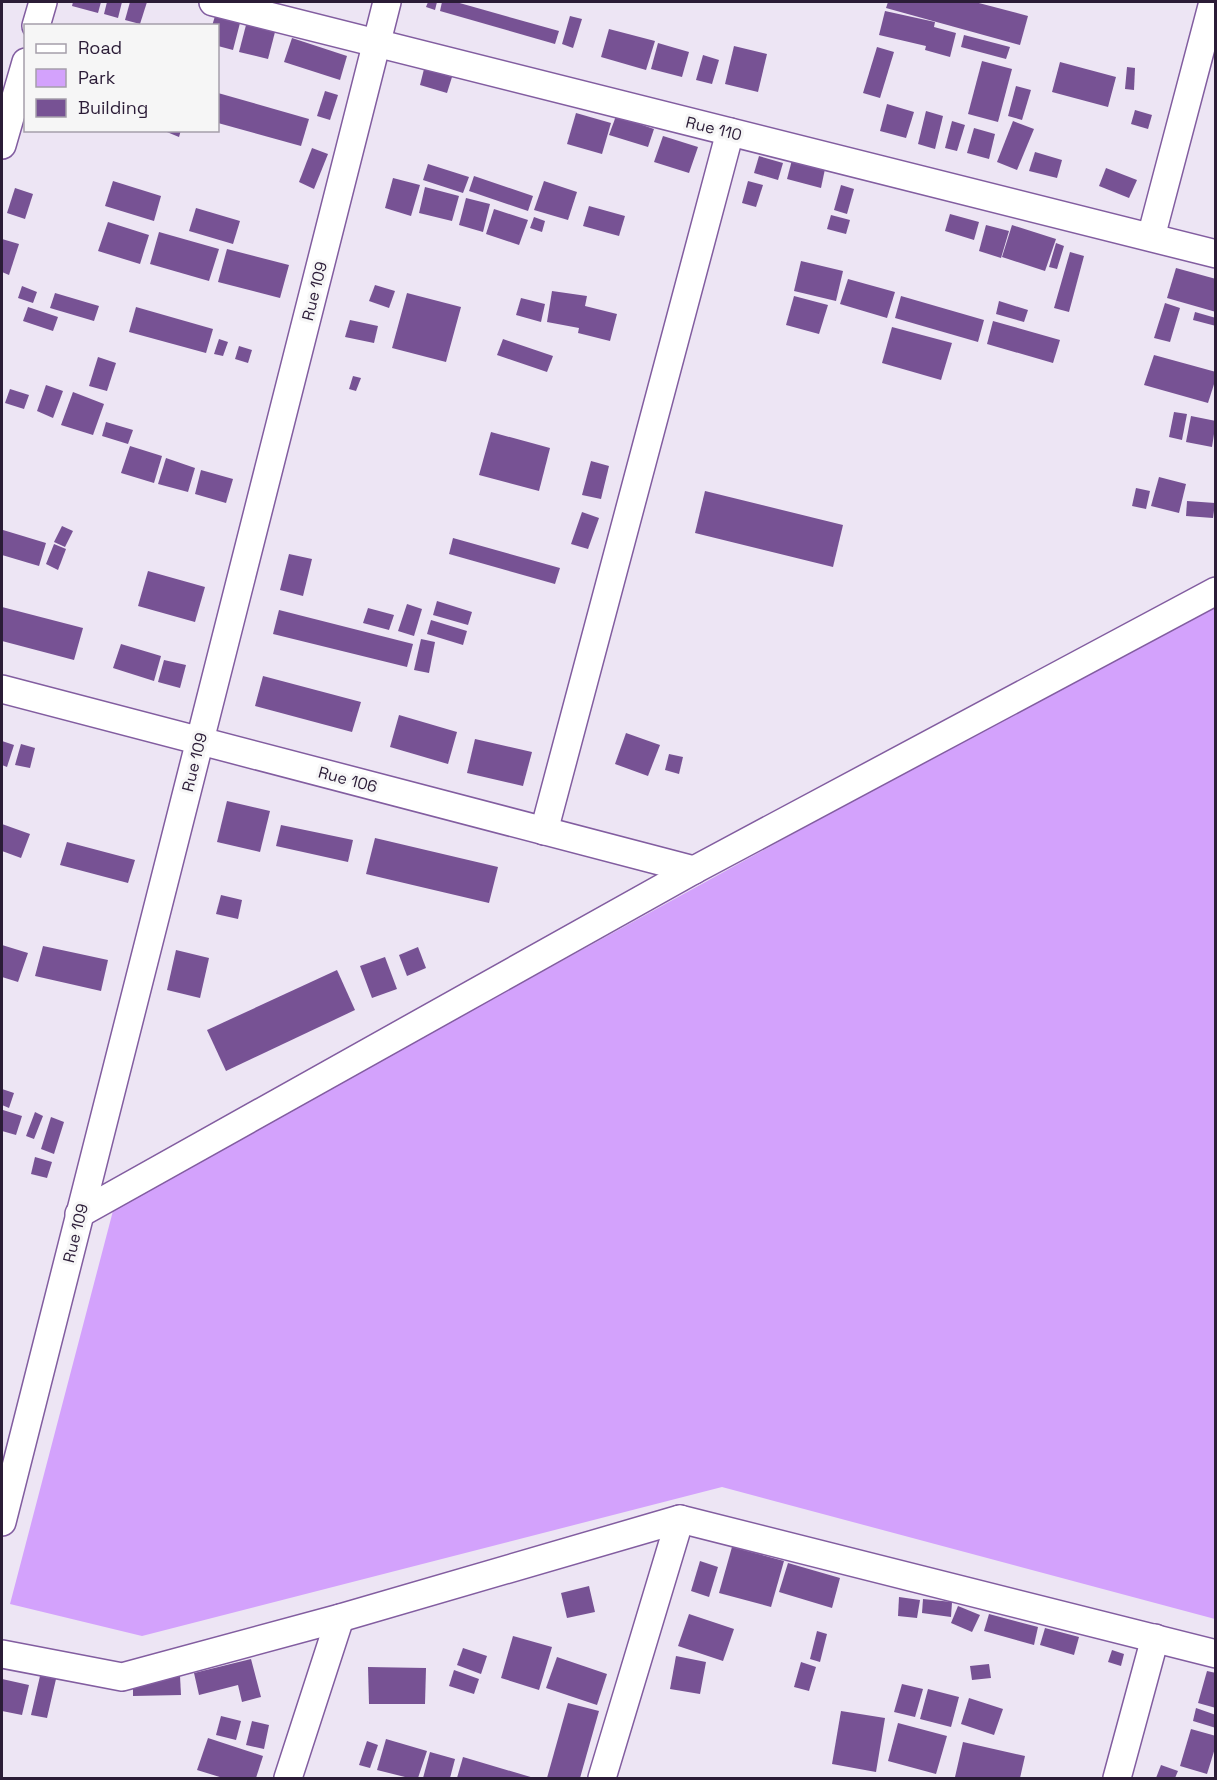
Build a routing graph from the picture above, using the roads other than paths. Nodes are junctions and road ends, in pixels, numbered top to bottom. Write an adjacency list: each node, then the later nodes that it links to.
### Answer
1 (43, 2): 5 (street)
2 (213, 2): 6 (street, Rue 110)
3 (387, 2): 6 (street, Rue 109)
4 (1213, 2): 10 (street)
5 (37, 24)
6 (376, 43): 8 (street, Rue 110); 14 (street, Rue 109)
7 (24, 69): 9 (street)
8 (730, 132): 10 (street, Rue 110); 15 (street)
9 (2, 145)
10 (1150, 237): 11 (street, Rue 110)
11 (1215, 254)
12 (1215, 591): 16 (street)
13 (2, 689): 14 (street, Rue 106)
14 (200, 740): 15 (street, Rue 106); 17 (street, Rue 109)
15 (544, 831): 16 (street, Rue 106)
16 (694, 870): 17 (street)
17 (79, 1214): 19 (street, Rue 109)
18 (680, 1520): 20 (street); 21 (street); 25 (street)
19 (2, 1522)
20 (340, 1618): 22 (street); 24 (street)
21 (1155, 1638): 23 (street); 26 (street)
22 (2, 1654)
23 (1215, 1654)
24 (288, 1779)
25 (602, 1779)
26 (1117, 1779)

